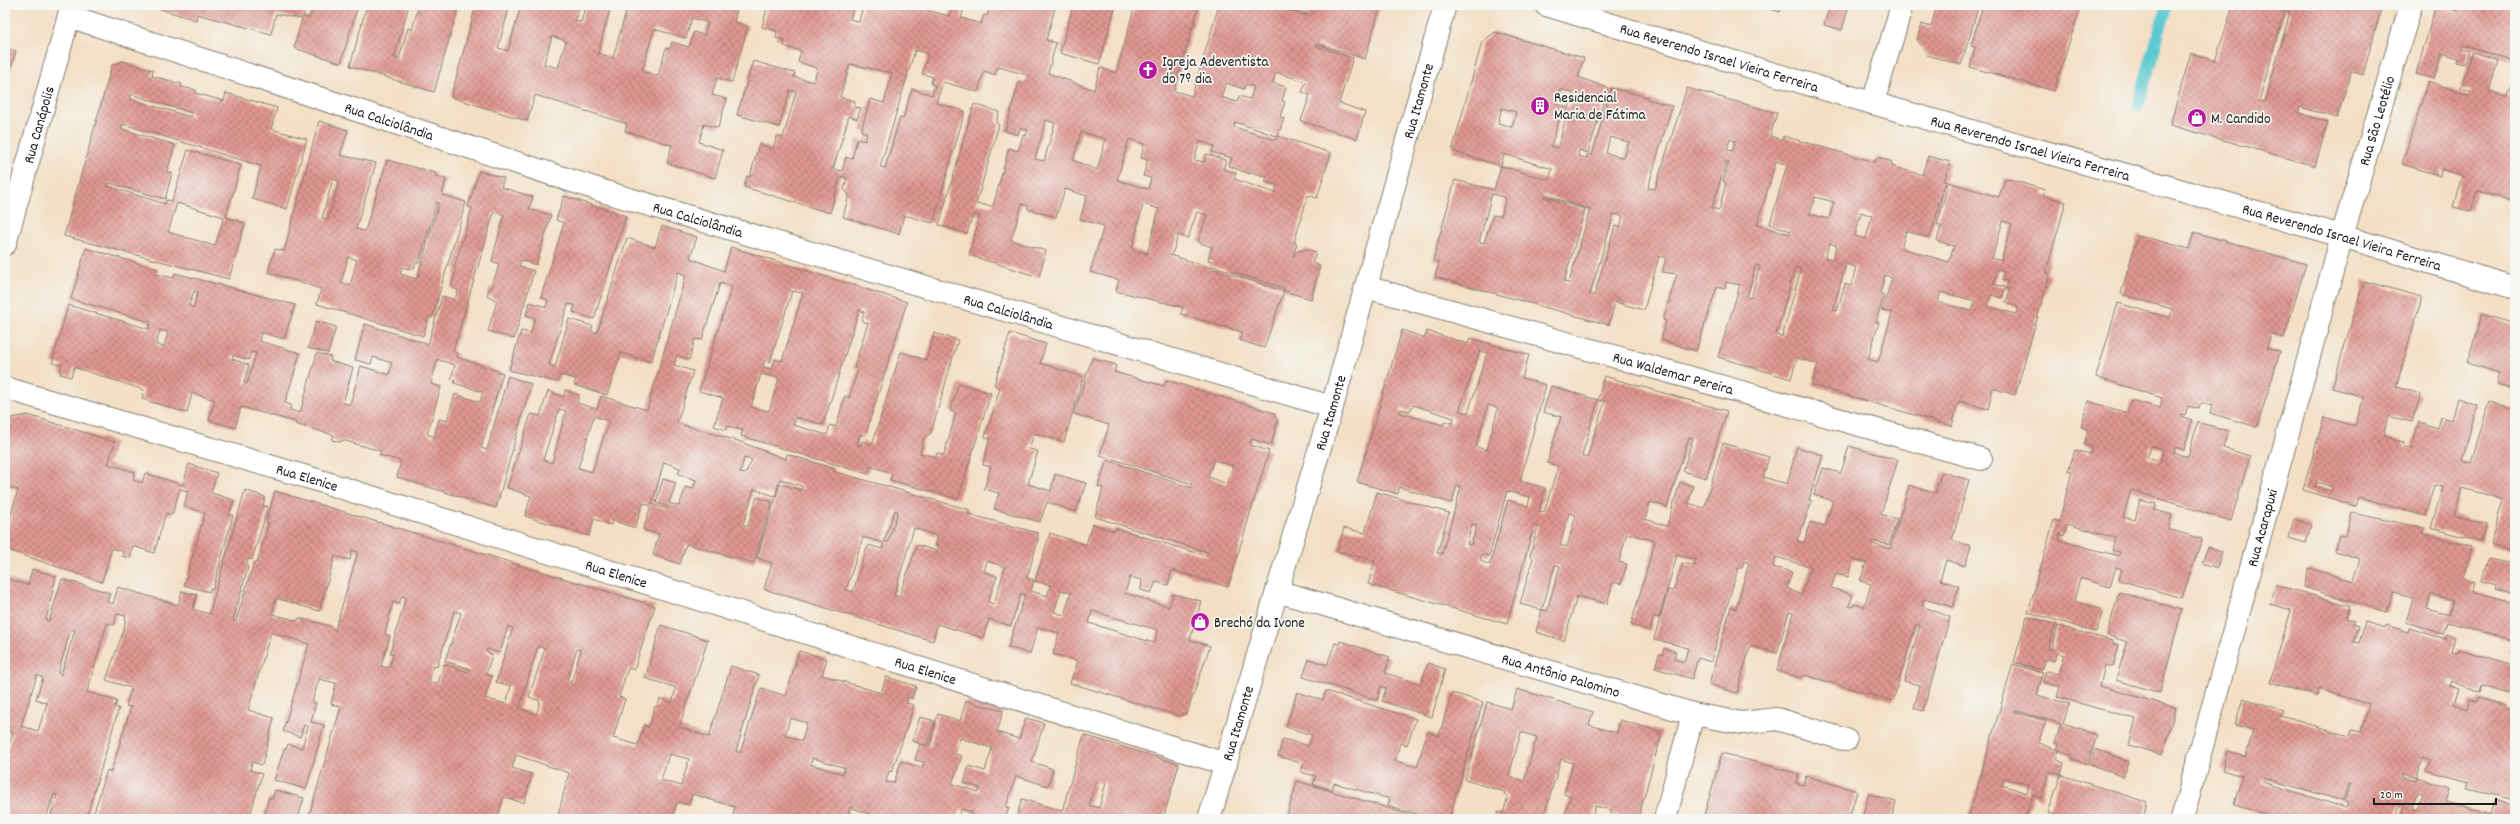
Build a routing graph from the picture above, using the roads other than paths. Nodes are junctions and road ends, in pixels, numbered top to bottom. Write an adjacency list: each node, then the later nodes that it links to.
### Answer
1 (1445, 5): 9 (street, Rua Itamonte)
2 (1546, 5): 6 (street, Rua Reverendo Israel Vieira Ferreira)
3 (1902, 5): 6 (street)
4 (2411, 5): 7 (street, Rua São Leotélio)
5 (70, 11): 8 (street, Rua Canápolis); 12 (street, Rua Calciolândia)
6 (1873, 103): 7 (street, Rua Reverendo Israel Vieira Ferreira)
7 (2342, 236): 10 (street, Rua Reverendo Israel Vieira Ferreira); 20 (street, Rua Acarapuxi)
8 (5, 244)
9 (1366, 287): 12 (street, Rua Itamonte); 13 (street, Rua Waldemar Pereira)
10 (2515, 288)
11 (5, 388): 17 (street, Rua Elenice)
12 (1332, 407): 14 (street, Rua Itamonte)
13 (1980, 459)
14 (1277, 591): 15 (street, Rua Antônio Palomino); 17 (street, Rua Itamonte)
15 (1693, 714): 16 (street, Rua Antônio Palomino); 19 (street)
16 (1846, 740)
17 (1226, 764): 18 (street, Rua Itamonte)
18 (1209, 819)
19 (1665, 819)
20 (2182, 819)

